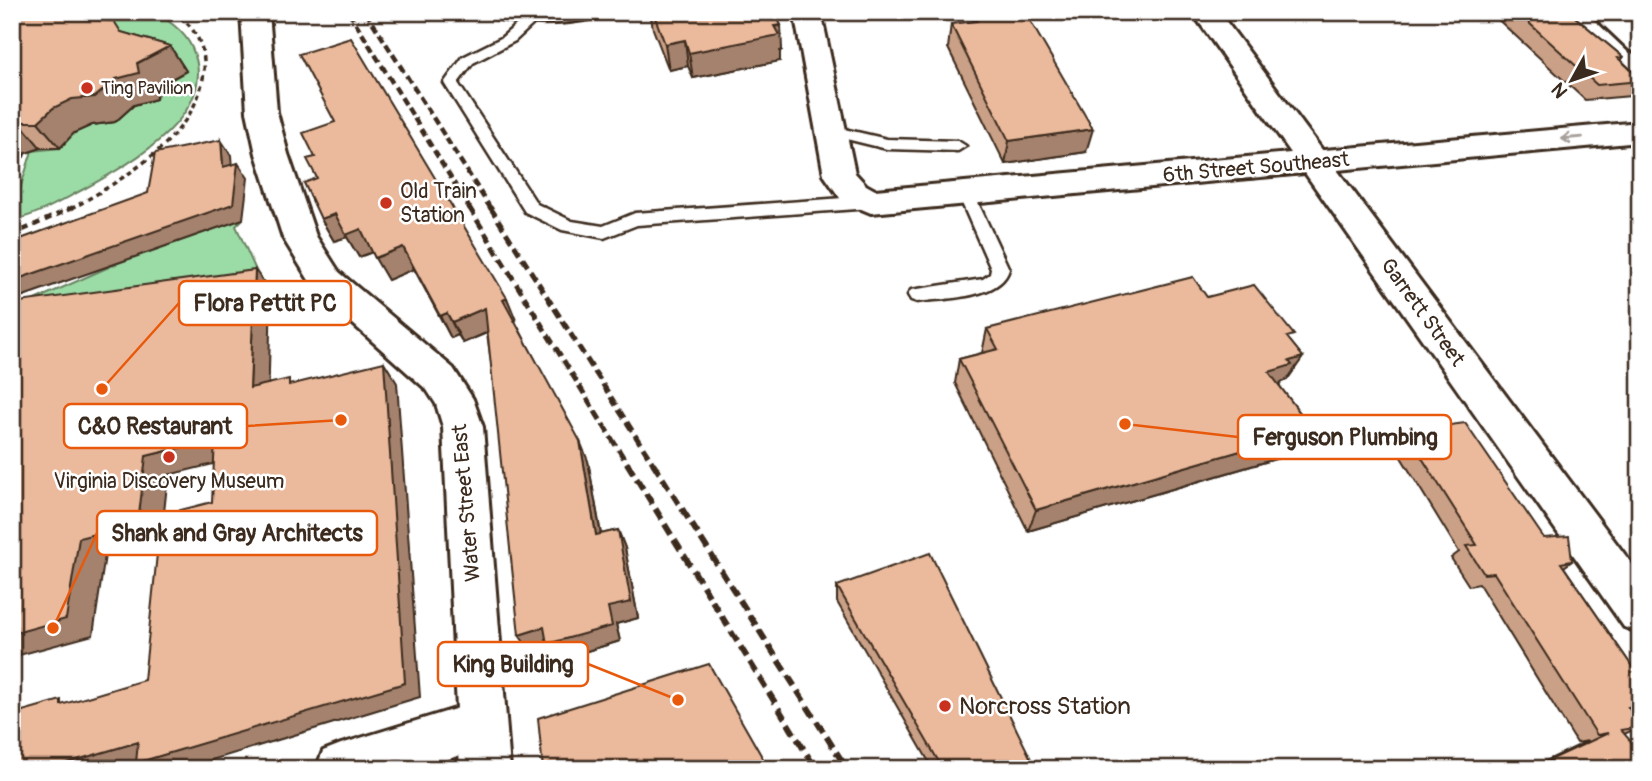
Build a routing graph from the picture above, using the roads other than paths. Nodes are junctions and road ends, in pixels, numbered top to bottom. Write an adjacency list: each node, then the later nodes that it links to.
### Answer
1 (255, 12): 17 (street, Water Street East)
2 (505, 12): 7 (street)
3 (584, 12): 7 (street)
4 (807, 12): 9 (street)
5 (1205, 12): 12 (street, Garrett Street)
6 (1603, 12): 8 (street)
7 (536, 15): 14 (lane)
8 (1640, 44)
9 (831, 131): 11 (lane); 14 (street)
10 (1640, 132): 12 (street, 6th Street Southeast, one-way to 12)
11 (958, 146)
12 (1314, 162): 13 (street, 6th Street Southeast); 16 (street, Garrett Street)
13 (966, 194): 14 (street, 6th Street Southeast); 15 (lane)
14 (871, 202)
15 (917, 295)
16 (1640, 612)
17 (483, 747): 18 (street)
18 (341, 769)

